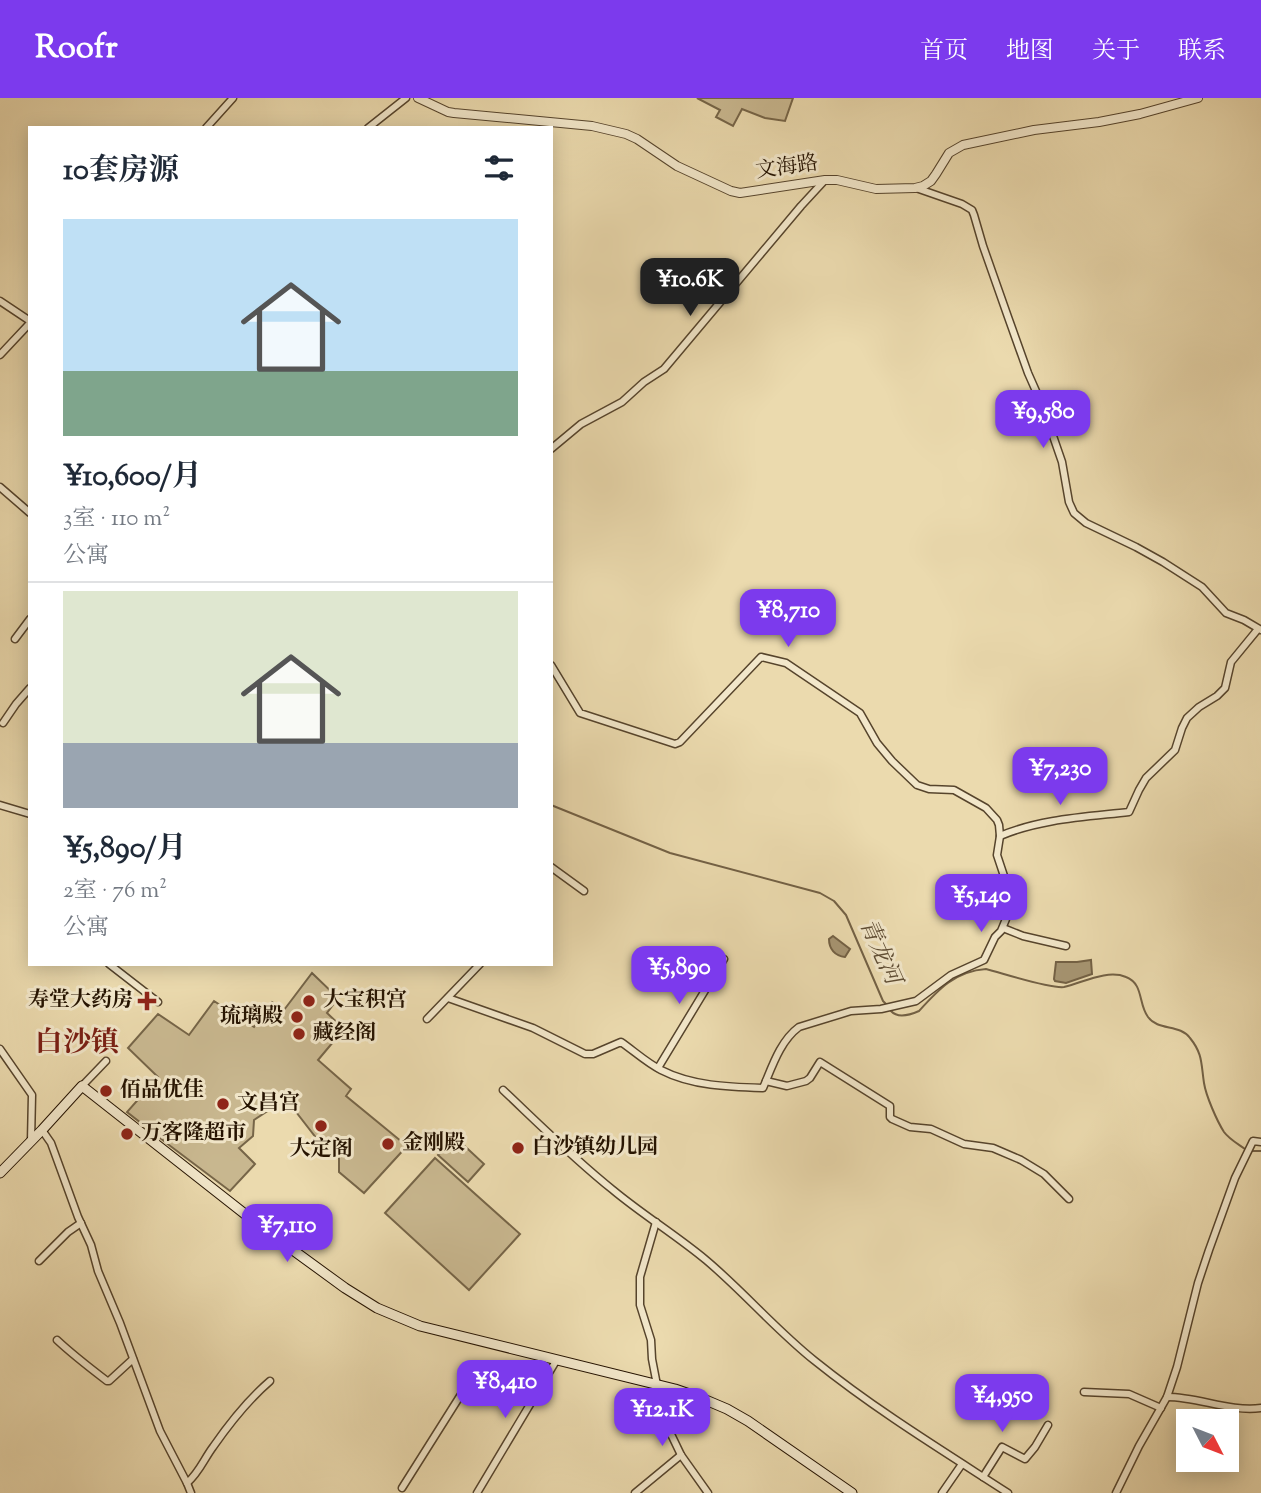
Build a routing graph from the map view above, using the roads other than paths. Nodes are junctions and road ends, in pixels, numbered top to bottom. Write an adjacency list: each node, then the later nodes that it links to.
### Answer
1 (233, 98): 5 (street)
2 (405, 98): 6 (street)
3 (418, 98): 7 (street, 文海路)
4 (1198, 98): 8 (street)
5 (208, 126)
6 (370, 126)
7 (825, 180): 8 (street, 文海路); 13 (street)
8 (915, 188): 17 (street)
9 (0, 301): 10 (street)
10 (28, 321)
11 (28, 324): 12 (street)
12 (0, 355)
13 (553, 447)
14 (0, 487): 15 (street)
15 (28, 511)
16 (28, 622): 18 (street)
17 (1259, 629): 24 (street)
18 (15, 639)
19 (553, 668): 24 (street)
20 (28, 690): 21 (street)
21 (3, 723)
22 (0, 805): 23 (street)
23 (28, 813)
24 (1000, 836): 27 (street)
25 (553, 868): 26 (street)
26 (584, 891)
27 (1003, 928): 28 (street); 38 (street)
28 (1066, 946)
29 (724, 959): 37 (street)
30 (112, 966): 33 (street)
31 (478, 966): 32 (street)
32 (448, 998): 34 (street); 37 (street)
33 (158, 1002)
34 (427, 1019)
35 (0, 1049): 42 (street)
36 (106, 1061): 39 (street)
37 (657, 1068): 38 (street)
38 (766, 1081): 45 (street)
39 (82, 1086): 41 (main road); 51 (main road)
40 (503, 1090): 47 (street)
41 (42, 1130): 42 (main road); 46 (street)
42 (31, 1142): 44 (main road)
43 (1261, 1142): 56 (street)
44 (0, 1173)
45 (1069, 1199)
46 (81, 1223): 48 (street); 50 (street)
47 (656, 1223): 53 (street); 61 (street)
48 (39, 1261)
49 (57, 1339): 50 (street)
50 (133, 1359): 63 (street)
51 (556, 1360): 53 (main road); 54 (street)
52 (270, 1381): 63 (street)
53 (657, 1385): 60 (street); 69 (main road)
54 (538, 1390): 64 (street); 66 (street)
55 (1084, 1392): 57 (street)
56 (1167, 1397): 57 (street); 58 (street)
57 (1161, 1408): 72 (street)
58 (1261, 1408)
59 (1048, 1425): 62 (street)
60 (681, 1455): 67 (street); 68 (street)
61 (962, 1464): 62 (street); 70 (street)
62 (983, 1477): 71 (street)
63 (187, 1483): 65 (street)
64 (402, 1488)
65 (191, 1493)
66 (477, 1493)
67 (635, 1493)
68 (708, 1493)
69 (852, 1493)
70 (942, 1493)
71 (1008, 1493)
72 (1116, 1493)

